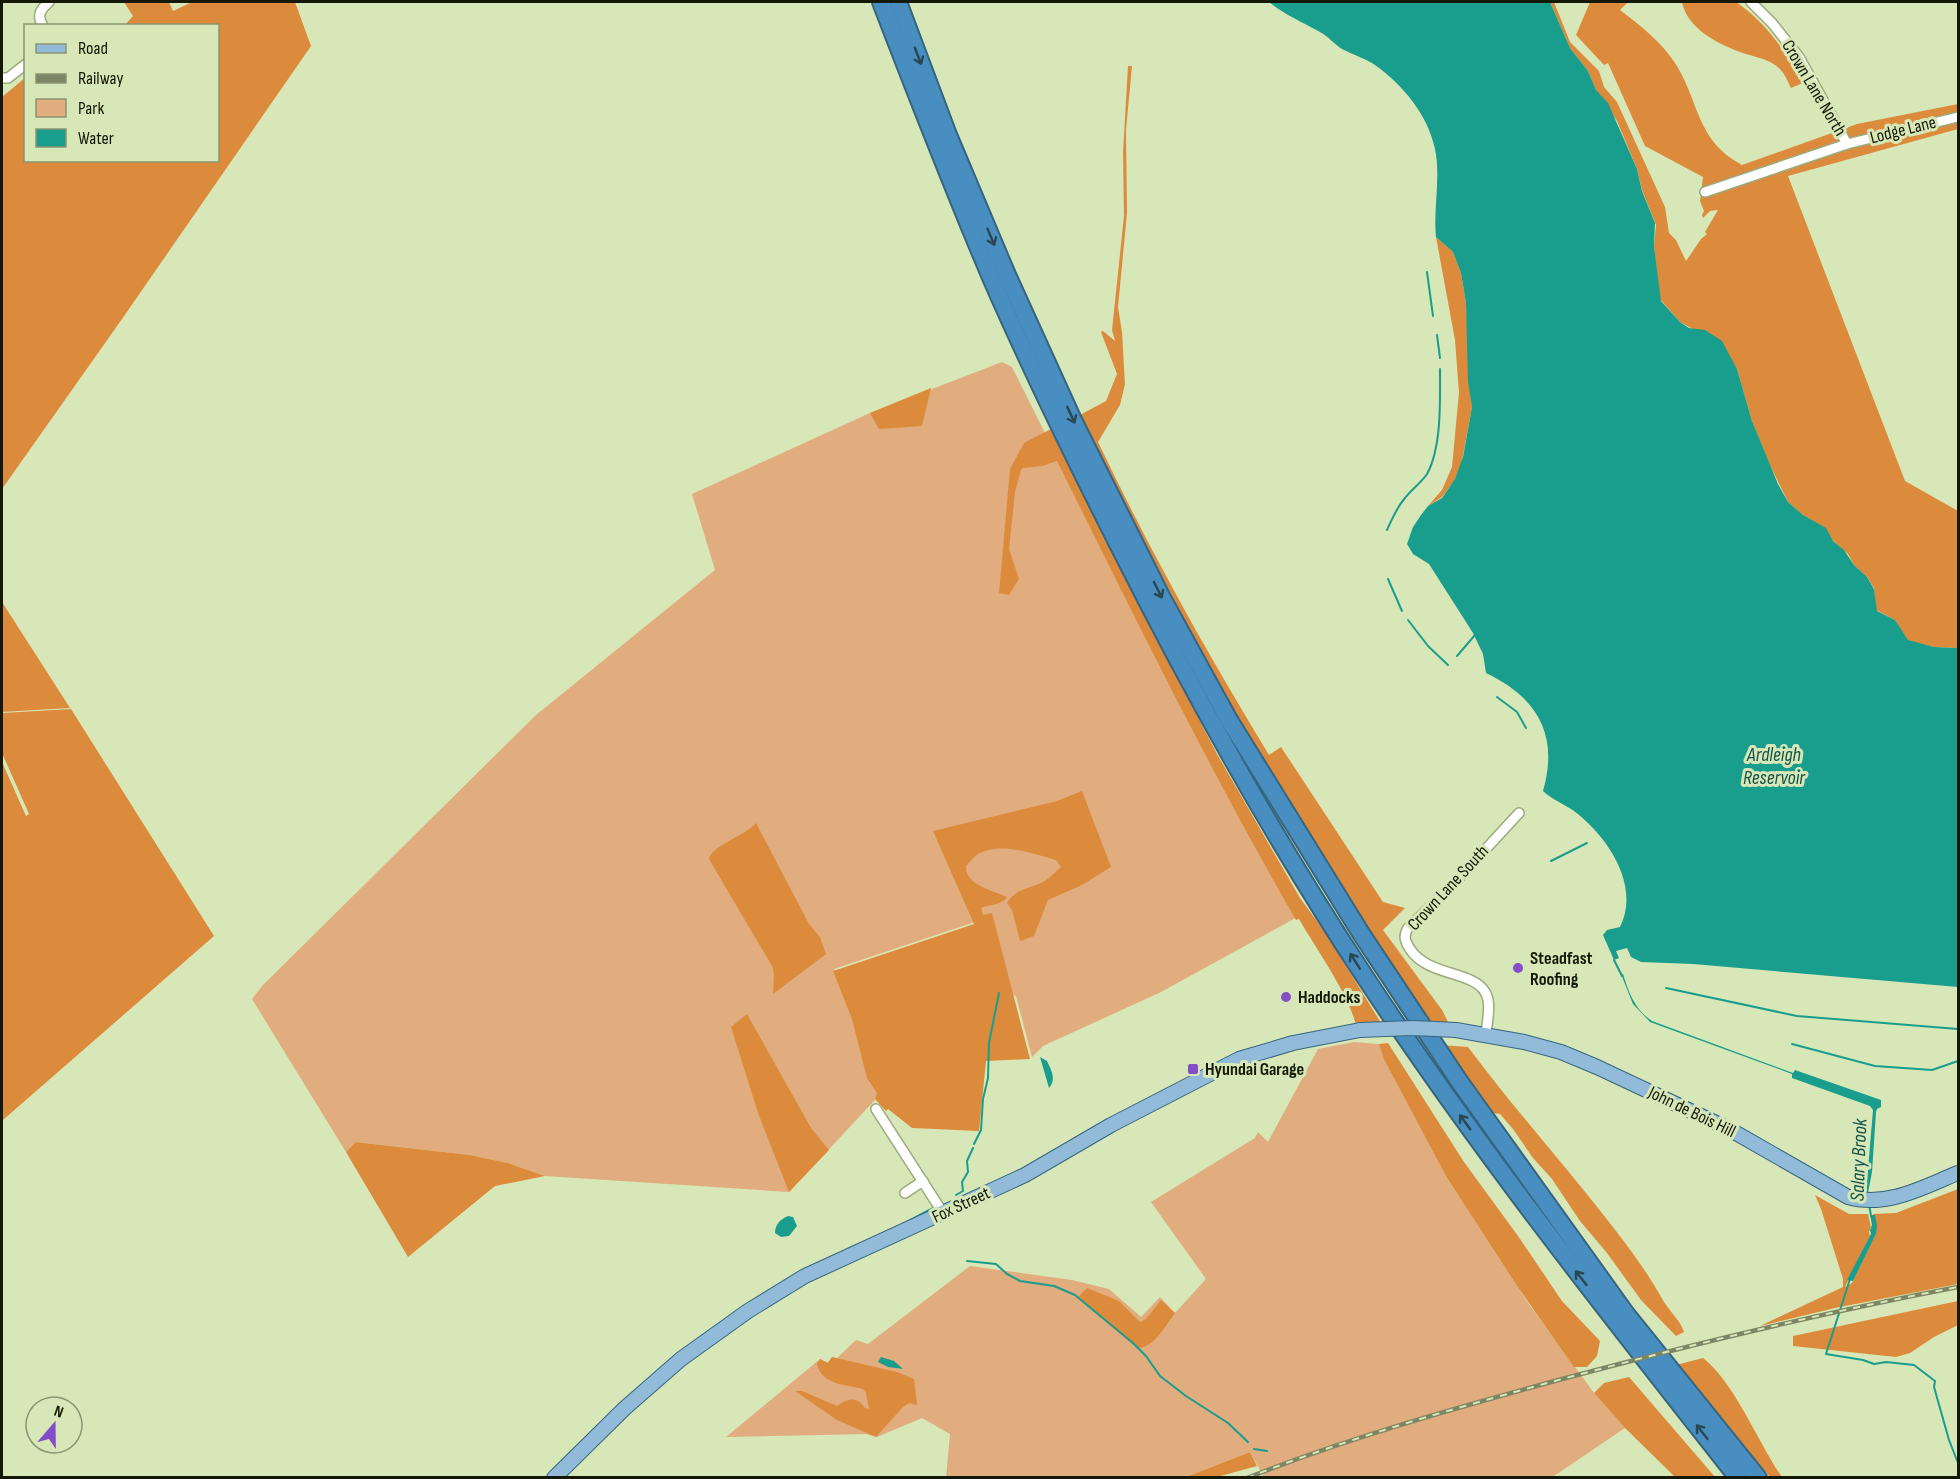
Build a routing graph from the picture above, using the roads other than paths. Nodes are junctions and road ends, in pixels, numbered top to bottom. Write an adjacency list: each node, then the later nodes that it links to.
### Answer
1 (49, 2): 5 (street)
2 (881, 2): 20 (highway, one-way to 2)
3 (898, 2): 21 (highway, one-way to 21)
4 (1751, 2): 9 (street, Crown Lane North)
5 (41, 24)
6 (24, 66): 7 (street)
7 (2, 78)
8 (1959, 117): 9 (street, Lodge Lane)
9 (1847, 144): 10 (street, Crown Lane North)
10 (1705, 192)
11 (1519, 813): 13 (street, Crown Lane South)
12 (1413, 1028): 13 (main road, John de Bois Hill, bridge); 18 (main road, Fox Street, bridge)
13 (1486, 1034): 15 (main road, John de Bois Hill)
14 (876, 1109): 16 (street)
15 (1959, 1173)
16 (923, 1181): 17 (street); 18 (street)
17 (905, 1193)
18 (939, 1207): 19 (main road, Fox Street)
19 (555, 1477)
20 (1738, 1478)
21 (1758, 1478)

